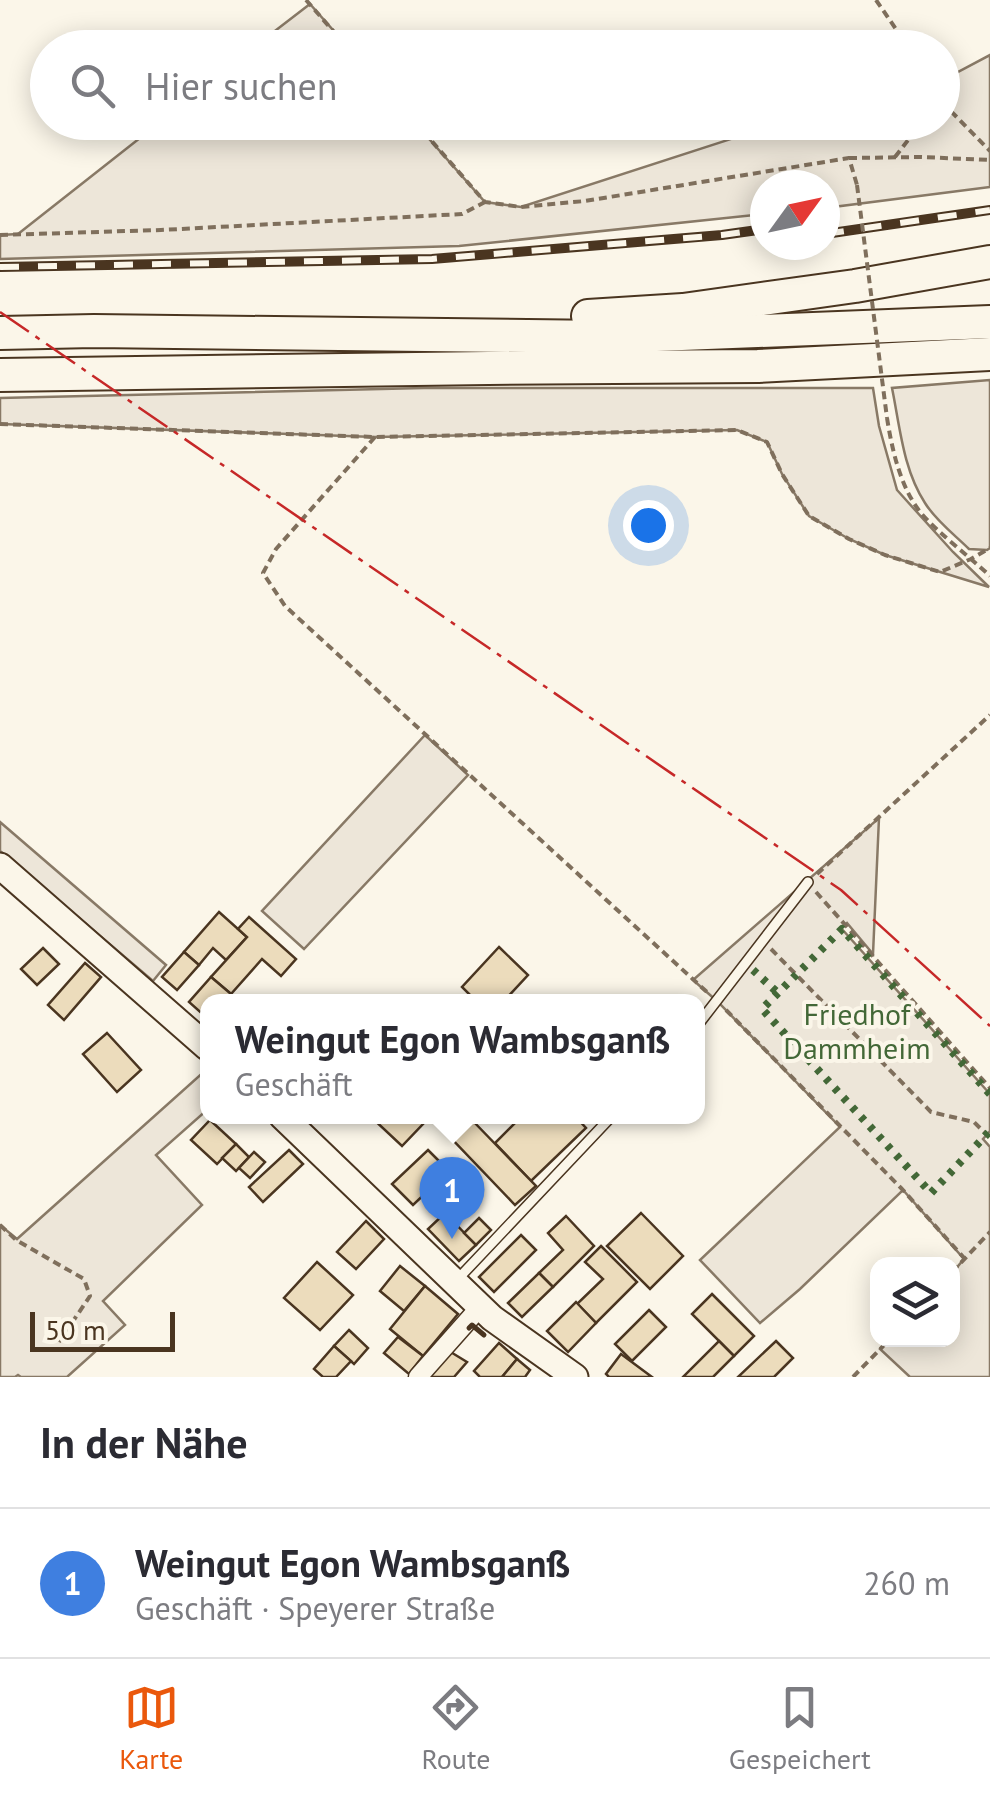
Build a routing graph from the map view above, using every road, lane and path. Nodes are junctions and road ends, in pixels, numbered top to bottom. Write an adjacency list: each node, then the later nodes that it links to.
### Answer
1 (306, 0): 3 (path)
2 (876, 0): 4 (path)
3 (332, 30)
4 (896, 30)
5 (960, 120): 8 (path)
6 (431, 140): 12 (path)
7 (908, 140): 9 (path)
8 (990, 150)
9 (895, 157): 10 (path); 11 (path)
10 (849, 158): 12 (path); 23 (path, bridge)
11 (990, 160)
12 (485, 202): 13 (path)
13 (0, 235)
14 (990, 262): 17 (highway)
15 (990, 322): 17 (highway)
16 (0, 333): 17 (highway)
17 (435, 336)
18 (990, 354): 19 (highway)
19 (0, 375)
20 (0, 424): 21 (path)
21 (375, 437): 23 (path); 29 (path)
22 (990, 548): 23 (path)
23 (971, 559): 24 (path)
24 (990, 576)
25 (990, 715): 27 (path)
26 (0, 866): 31 (street)
27 (808, 882): 28 (lane); 32 (path)
28 (763, 942): 29 (lane); 35 (path)
29 (718, 1002): 30 (lane); 38 (path)
30 (705, 1017)
31 (200, 1041)
32 (990, 1088)
33 (290, 1124): 40 (street)
34 (604, 1124): 40 (lane)
35 (990, 1138)
36 (0, 1224): 42 (path)
37 (990, 1232): 38 (path)
38 (965, 1259): 39 (path)
39 (960, 1264)
40 (455, 1282): 41 (street)
41 (480, 1307): 44 (street); 45 (street)
42 (60, 1342)
43 (882, 1347): 46 (path)
44 (418, 1377)
45 (575, 1377)
46 (853, 1377)

